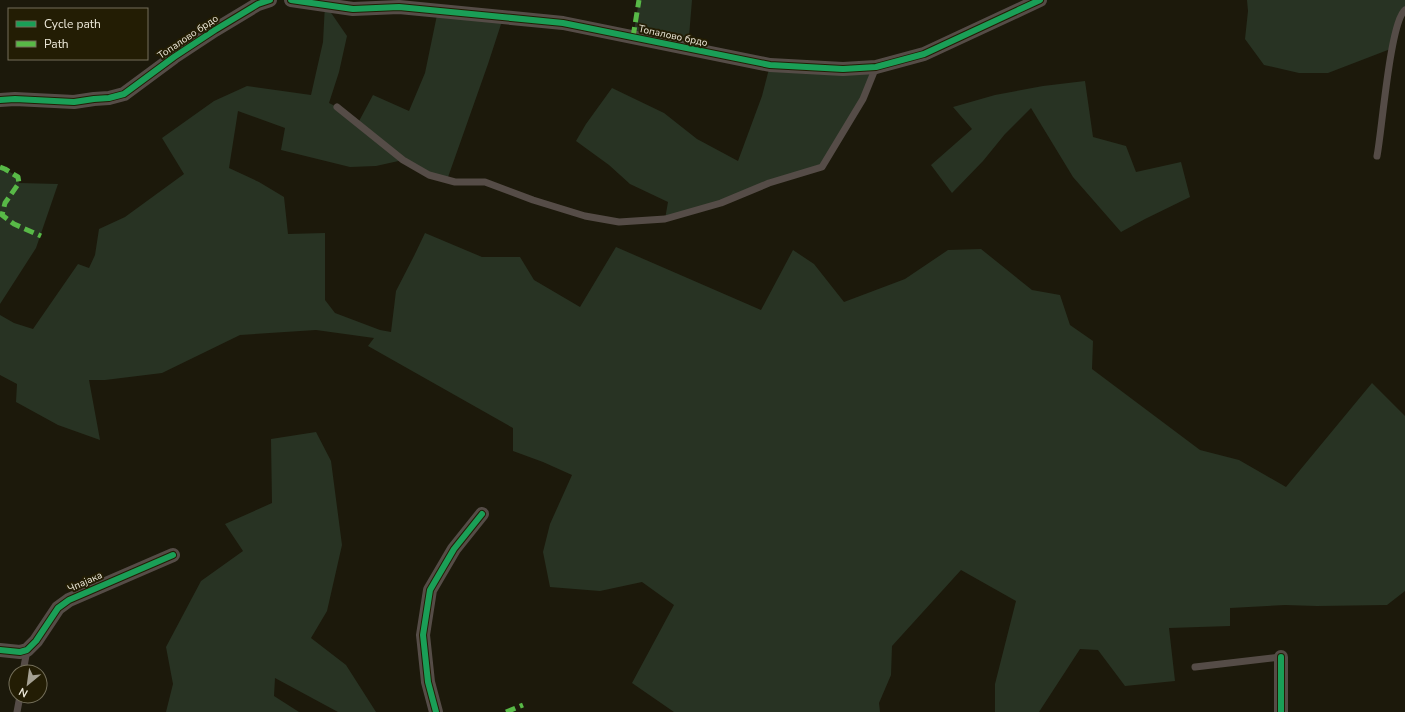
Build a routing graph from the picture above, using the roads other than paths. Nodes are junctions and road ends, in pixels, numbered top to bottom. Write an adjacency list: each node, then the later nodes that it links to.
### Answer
1 (270, 0): 6 (street, Топалово брдо)
2 (291, 0): 5 (street, Топалово брдо)
3 (1040, 0): 5 (street, Топалово брдо)
4 (1405, 10): 8 (lane)
5 (876, 67): 7 (lane)
6 (0, 100)
7 (337, 107)
8 (1377, 156)
9 (482, 514): 16 (street)
10 (173, 555): 12 (street, Чпајака)
11 (0, 650): 12 (street)
12 (27, 650): 14 (lane)
13 (1281, 656): 15 (lane); 17 (street)
14 (25, 664)
15 (1195, 667)
16 (436, 712)
17 (1281, 712)

